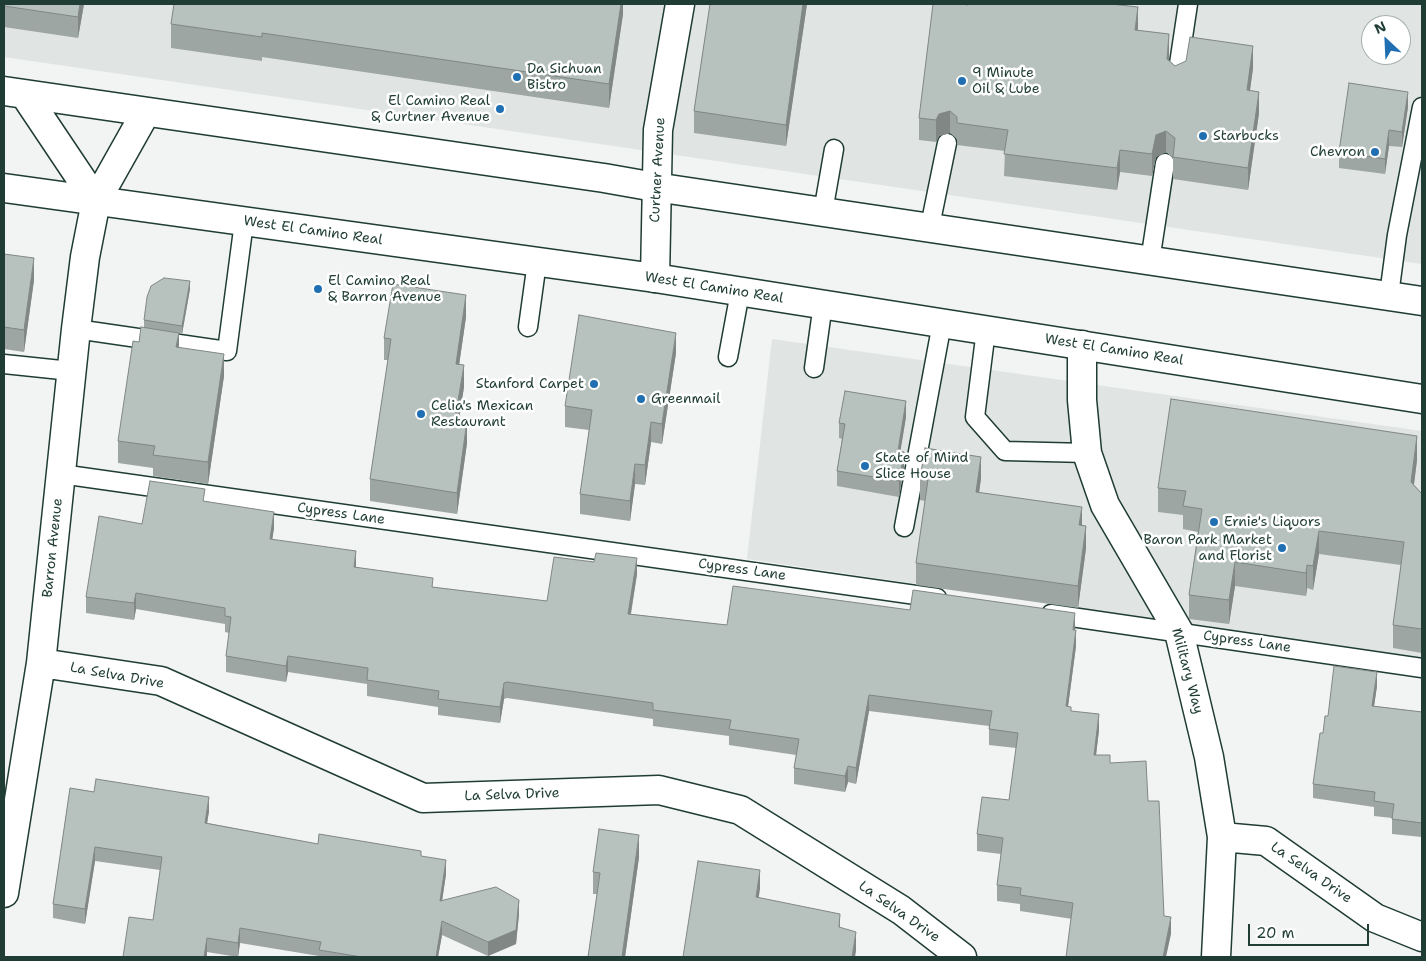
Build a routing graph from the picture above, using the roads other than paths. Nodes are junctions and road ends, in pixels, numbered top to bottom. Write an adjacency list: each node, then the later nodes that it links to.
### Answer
1 (680, 4): 10 (main road, Curtner Avenue)
2 (1188, 4): 3 (lane)
3 (1177, 77)
4 (14, 93): 6 (main road); 12 (main road)
5 (1422, 107): 20 (lane)
6 (146, 112): 10 (main road); 12 (main road, Barron Avenue)
7 (946, 144): 15 (lane)
8 (834, 149): 13 (lane)
9 (1165, 162): 16 (lane)
10 (655, 187): 13 (main road); 18 (main road, Curtner Avenue)
11 (4, 188): 12 (main road, West El Camino Real)
12 (96, 201): 14 (main road, West El Camino Real); 25 (main road, Barron Avenue)
13 (823, 212): 15 (main road)
14 (244, 222): 17 (main road, West El Camino Real); 25 (lane)
15 (930, 226): 16 (main road)
16 (1150, 261): 20 (main road)
17 (537, 262): 18 (main road, West El Camino Real); 24 (lane)
18 (655, 278): 19 (main road, West El Camino Real)
19 (740, 292): 22 (main road, West El Camino Real); 28 (lane)
20 (1389, 296): 21 (main road)
21 (1422, 301)
22 (823, 304): 23 (main road, West El Camino Real); 30 (lane)
23 (942, 323): 26 (main road, West El Camino Real); 35 (lane)
24 (528, 327)
25 (76, 329): 31 (main road, Barron Avenue)
26 (986, 330): 27 (main road, West El Camino Real); 33 (lane)
27 (1082, 345): 32 (main road, West El Camino Real); 33 (main road, Military Way)
28 (728, 357)
29 (4, 364): 31 (lane)
30 (814, 368)
31 (71, 371): 34 (main road, Barron Avenue)
32 (1422, 399)
33 (1087, 454): 38 (main road, Military Way)
34 (61, 474): 36 (lane, Cypress Lane); 39 (main road, Barron Avenue)
35 (904, 528)
36 (952, 600)
37 (1031, 611): 38 (lane, Cypress Lane)
38 (1179, 632): 40 (lane, Cypress Lane); 41 (main road, Military Way)
39 (41, 663): 42 (main road, Barron Avenue); 44 (main road, La Selva Drive)
40 (1422, 668)
41 (1222, 836): 43 (main road, La Selva Drive); 45 (main road, Military Way)
42 (4, 894)
43 (1422, 937)
44 (962, 957)
45 (1216, 957)

